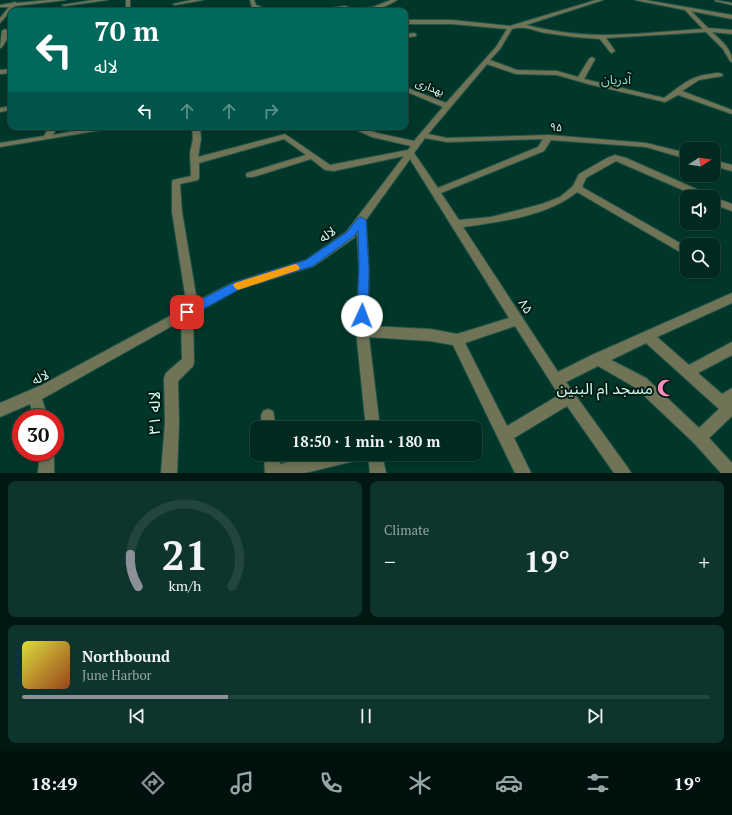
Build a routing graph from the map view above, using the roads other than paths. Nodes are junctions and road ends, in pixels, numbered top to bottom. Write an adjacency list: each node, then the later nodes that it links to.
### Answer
1 (18, 0): 10 (street)
2 (106, 0): 11 (street)
3 (200, 0): 9 (street)
4 (252, 0): 15 (street)
5 (395, 0): 18 (street)
6 (600, 0): 24 (street)
7 (637, 0): 19 (street)
8 (717, 0): 12 (street)
9 (175, 2)
10 (13, 4): 11 (street); 13 (street); 14 (street)
11 (63, 4)
12 (732, 4)
13 (0, 6)
14 (10, 8)
15 (260, 8)
16 (338, 8): 17 (street)
17 (348, 8)
18 (370, 8)
19 (688, 10): 21 (street); 26 (street)
20 (8, 11): 22 (street)
21 (732, 17)
22 (0, 21)
23 (408, 22): 25 (street)
24 (520, 25): 25 (street); 31 (street)
25 (510, 28): 36 (street, لاله)
26 (708, 30): 28 (street); 31 (street); 35 (street)
27 (5, 31): 32 (street)
28 (732, 32)
29 (414, 35): 30 (street)
30 (408, 36)
31 (602, 37): 33 (street)
32 (0, 46)
33 (612, 51)
34 (592, 59): 38 (street)
35 (732, 60)
36 (486, 61): 38 (street); 41 (street, لاله)
37 (720, 75): 40 (street)
38 (580, 80): 40 (street)
39 (408, 90): 41 (street, بهداری)
40 (677, 92): 42 (street)
41 (448, 106): 47 (street, لاله)
42 (732, 112)
43 (51, 130): 49 (street)
44 (91, 130): 49 (street)
45 (196, 130): 54 (street)
46 (362, 130): 51 (street)
47 (423, 134): 48 (street, ۹۵); 51 (street, لاله)
48 (549, 137): 52 (street, ۹۵); 60 (street)
49 (47, 138): 50 (street)
50 (0, 145)
51 (413, 148): 53 (street); 60 (street, ۸۵); 63 (street, لاله)
52 (680, 154)
53 (312, 156): 54 (street); 57 (street)
54 (195, 161): 67 (street, لاله ۳۱)
55 (720, 165): 56 (street)
56 (732, 168)
57 (250, 175)
58 (577, 188): 59 (street); 64 (street); 65 (street)
59 (691, 190)
60 (436, 192): 64 (street, ۸۵)
61 (720, 203): 62 (street)
62 (732, 208)
63 (361, 220): 67 (street, لاله); 69 (street)
64 (457, 224): 68 (street, ۸۵)
65 (680, 248)
66 (732, 298): 70 (street)
67 (190, 311): 76 (street, لاله); 89 (street, لاله ۳۱)
68 (518, 320): 71 (street); 75 (street, ۸۵)
69 (362, 331): 71 (street); 81 (street)
70 (647, 336): 73 (street); 74 (street)
71 (457, 340): 82 (street)
72 (732, 348): 74 (street)
73 (598, 359): 75 (street); 83 (street)
74 (688, 372): 78 (street)
75 (556, 380): 77 (street, ۸۵)
76 (34, 396): 79 (street); 80 (street, لاله)
77 (569, 397): 82 (street); 93 (street, ۸۵)
78 (727, 399): 83 (street)
79 (38, 409)
80 (0, 410)
81 (372, 421)
82 (504, 436): 92 (street)
83 (699, 438): 94 (street)
84 (47, 461): 88 (street)
85 (272, 461): 90 (street)
86 (324, 461): 90 (street)
87 (377, 461): 91 (street)
88 (46, 473)
89 (169, 473)
90 (273, 473)
91 (378, 473)
92 (523, 473)
93 (623, 473)
94 (731, 473)

